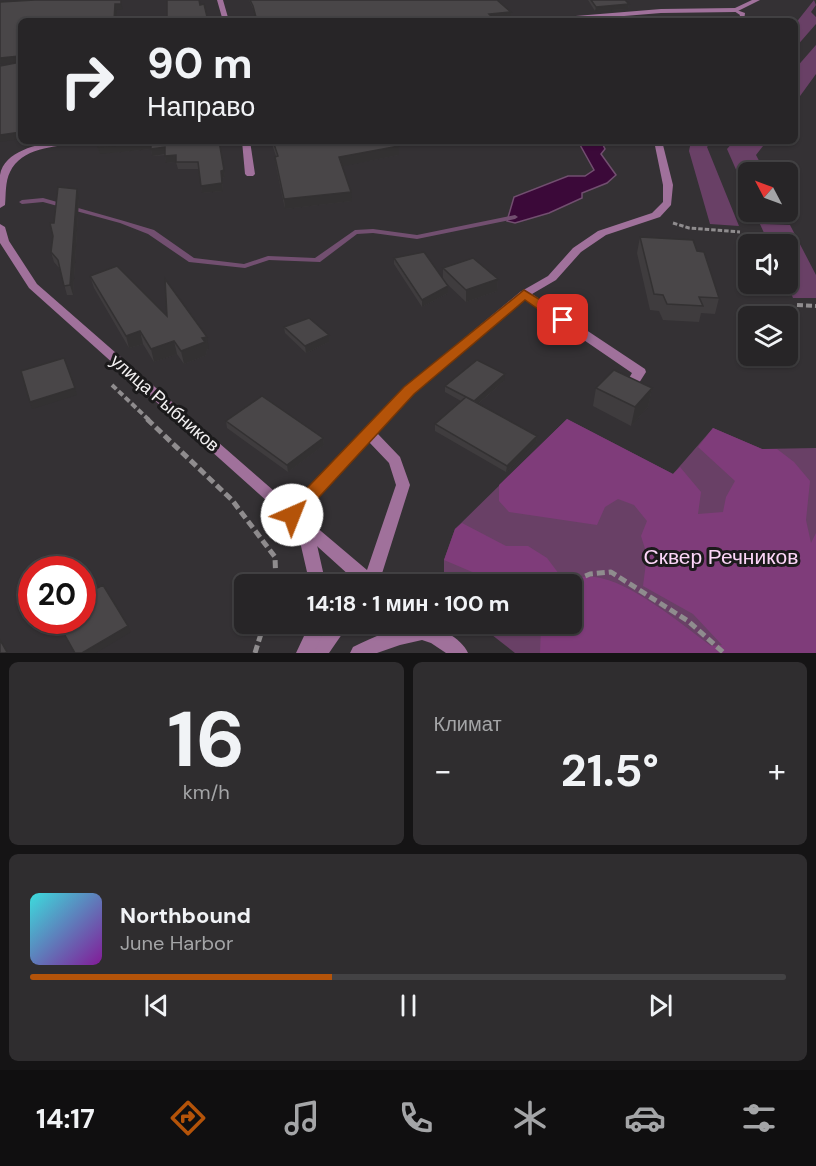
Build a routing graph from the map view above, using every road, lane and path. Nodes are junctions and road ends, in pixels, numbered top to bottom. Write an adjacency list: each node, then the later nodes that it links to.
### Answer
1 (220, 0): 4 (street)
2 (758, 0): 3 (street)
3 (736, 10): 5 (street); 6 (street)
4 (225, 18)
5 (572, 18)
6 (742, 18)
7 (59, 144): 11 (street)
8 (246, 144): 10 (street)
9 (659, 144): 12 (street)
10 (250, 174)
11 (0, 205)
12 (656, 215): 14 (path); 15 (street)
13 (0, 227): 21 (street, улица Рыбников)
14 (740, 232)
15 (524, 294): 18 (street); 20 (street)
16 (797, 305): 17 (path)
17 (816, 306)
18 (634, 380)
19 (112, 385): 22 (path)
20 (370, 434): 21 (street); 25 (street)
21 (292, 515): 23 (street, улица Рыбников); 24 (street)
22 (276, 574)
23 (316, 574)
24 (358, 574)
25 (374, 574)
26 (582, 577): 37 (path)
27 (261, 634): 32 (path)
28 (313, 634): 33 (street)
29 (332, 634): 34 (street)
30 (402, 634): 35 (street)
31 (430, 634): 36 (street)
32 (255, 653)
33 (305, 653)
34 (318, 653)
35 (358, 653)
36 (459, 653)
37 (724, 653)

